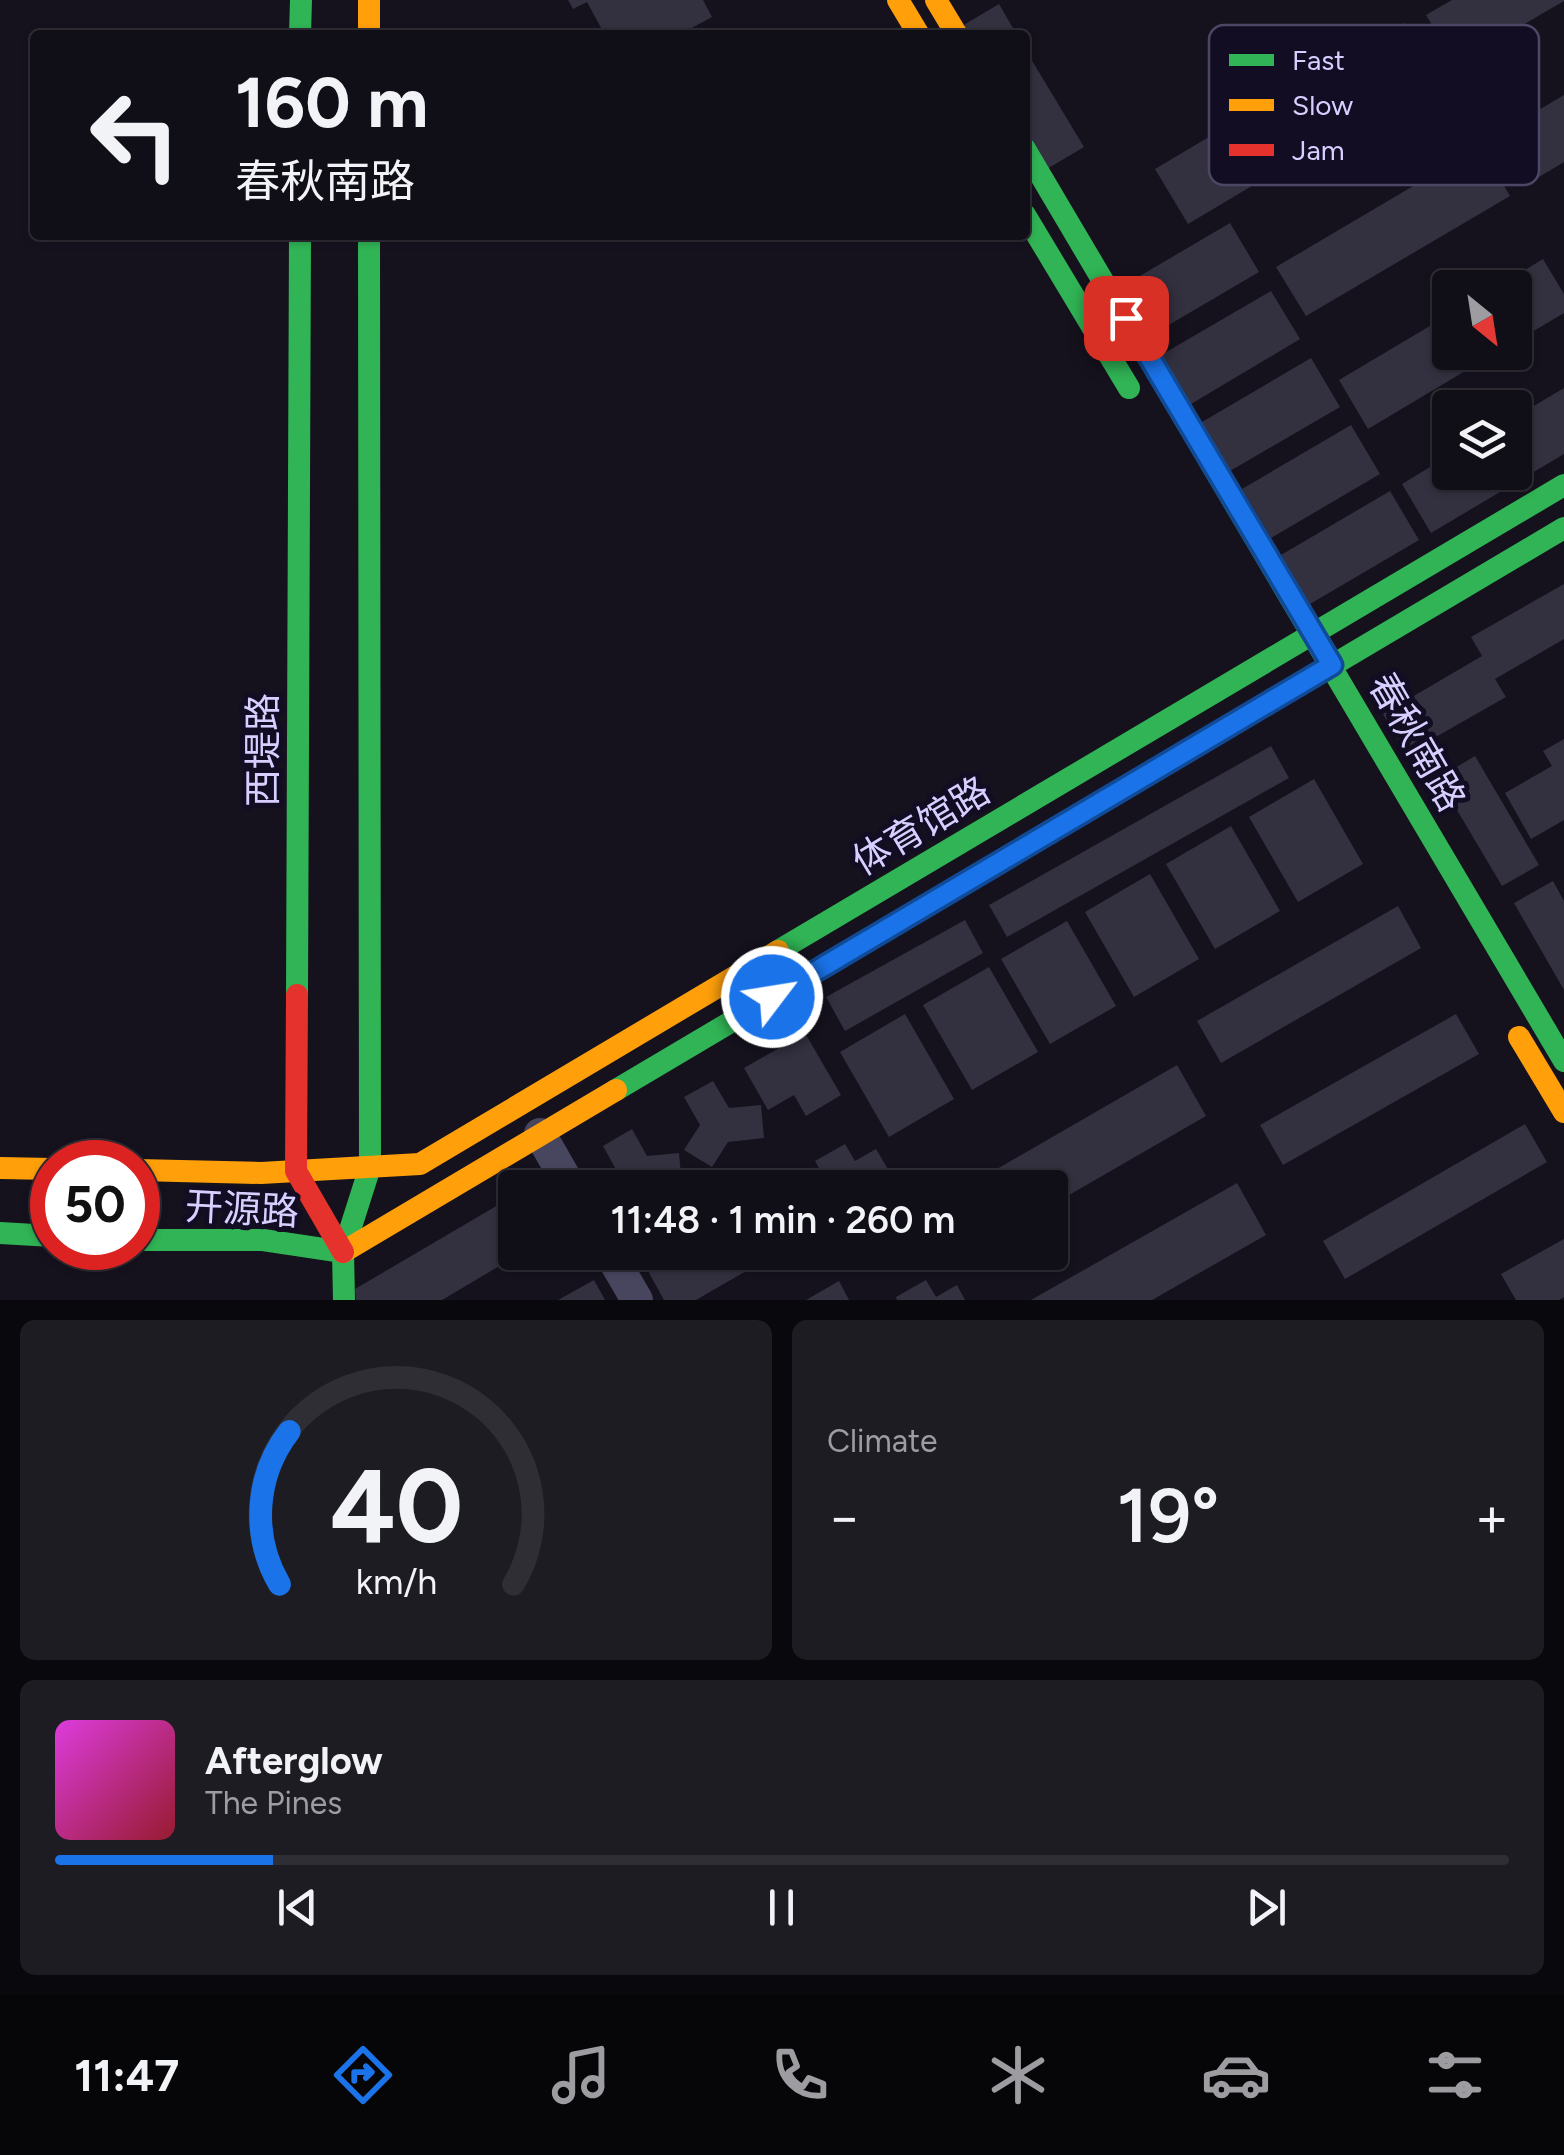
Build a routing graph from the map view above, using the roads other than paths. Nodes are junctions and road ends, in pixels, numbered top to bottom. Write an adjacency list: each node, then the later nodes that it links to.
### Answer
1 (300, 0): 5 (street)
2 (369, 0): 6 (street)
3 (898, 0): 7 (street)
4 (936, 0): 8 (street)
5 (300, 30)
6 (369, 30)
7 (915, 30)
8 (954, 30)
9 (1030, 158): 16 (street, 春秋南路)
10 (1030, 223): 13 (street)
11 (300, 240): 30 (street, 西堤路)
12 (370, 240): 25 (street)
13 (1141, 407)
14 (1564, 485): 16 (street, 体育馆路)
15 (1564, 528): 18 (street, 体育馆路)
16 (1313, 634): 17 (street, 体育馆路); 18 (street, 春秋南路)
17 (1284, 642): 19 (street); 25 (street, 体育馆路)
18 (1332, 665): 19 (street, 体育馆路); 22 (street, 春秋南路)
19 (1308, 680): 20 (street); 24 (street, 体育馆路)
20 (1323, 706)
21 (1503, 1010): 23 (street)
22 (1564, 1061)
23 (1564, 1112)
24 (540, 1134): 29 (street); 34 (street, 体育馆路)
25 (370, 1167): 30 (street, 体育馆路); 34 (street)
26 (0, 1168): 27 (street)
27 (30, 1169)
28 (160, 1170): 30 (street, 开源路)
29 (561, 1170)
30 (296, 1171): 34 (street)
31 (0, 1234): 32 (street)
32 (30, 1235)
33 (160, 1240): 34 (street, 开源路)
34 (343, 1252): 36 (street)
35 (620, 1270): 37 (street)
36 (344, 1300)
37 (637, 1300)

